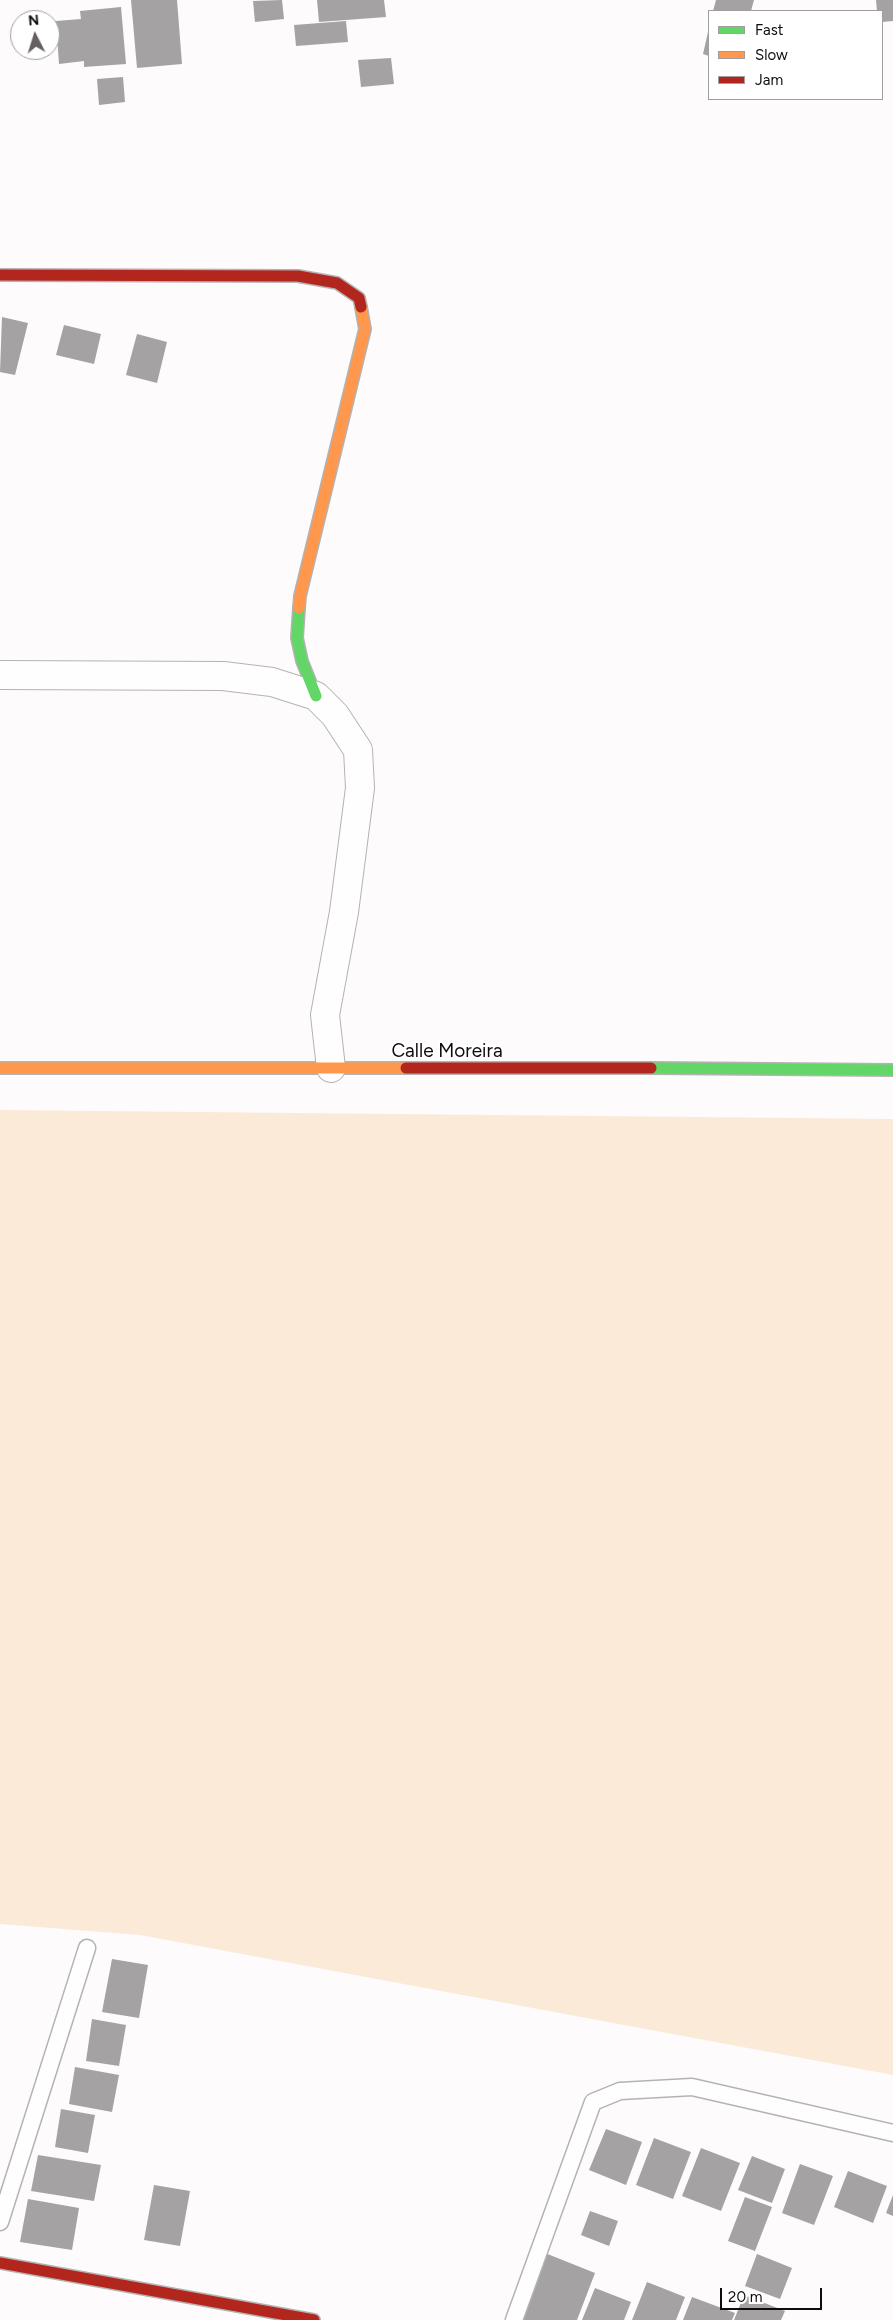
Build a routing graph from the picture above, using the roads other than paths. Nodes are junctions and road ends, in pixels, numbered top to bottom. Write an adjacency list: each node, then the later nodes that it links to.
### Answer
1 (0, 275): 3 (street)
2 (0, 675): 3 (street)
3 (316, 696): 5 (street)
4 (0, 1068): 5 (street, Calle Moreira)
5 (331, 1068): 6 (street, Calle Moreira)
6 (893, 1070)
7 (87, 1948): 9 (lane)
8 (893, 2133): 12 (lane)
9 (0, 2222)
10 (0, 2263): 11 (street)
11 (314, 2320)
12 (514, 2320)

